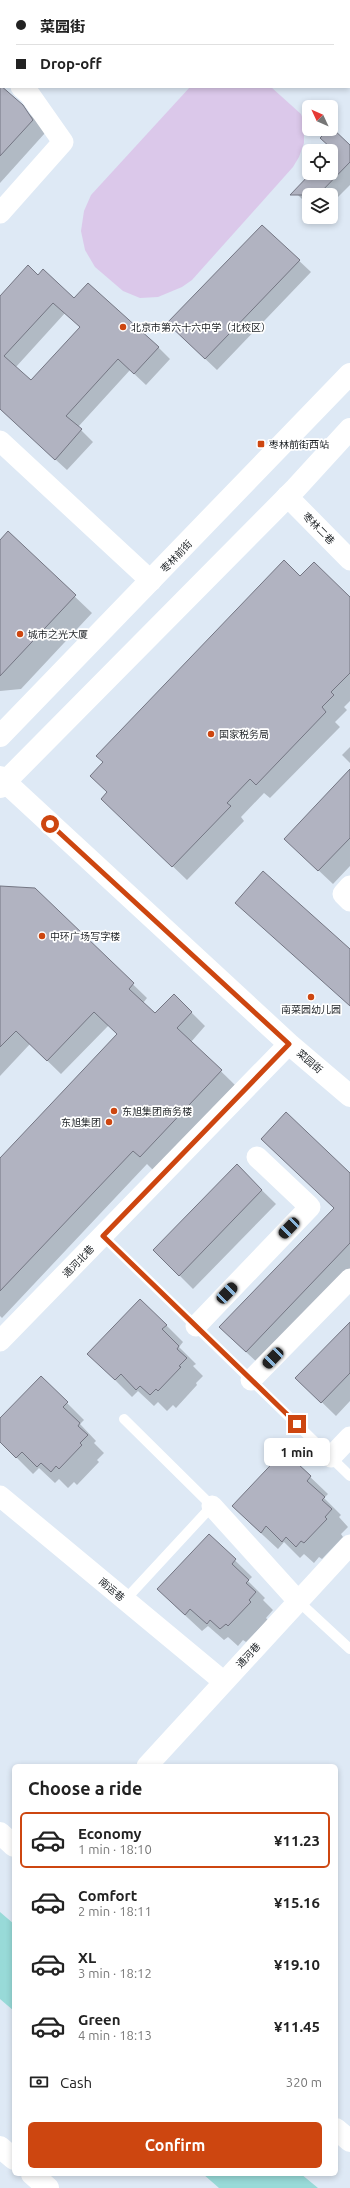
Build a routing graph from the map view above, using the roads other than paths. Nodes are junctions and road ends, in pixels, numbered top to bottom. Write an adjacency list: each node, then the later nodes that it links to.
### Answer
1 (22, 88): 2 (street)
2 (0, 213)
3 (350, 374): 8 (main road, 枣林前街)
4 (350, 429): 6 (main road)
5 (0, 441): 8 (street)
6 (287, 496): 7 (street, 枣林二巷); 10 (main road)
7 (350, 560)
8 (151, 581): 9 (main road, 枣林前街)
9 (0, 736)
10 (2, 782): 13 (main road, 菜园街)
11 (350, 886): 12 (street)
12 (350, 901)
13 (289, 1044): 14 (main road, 菜园街); 16 (street, 通河北巷)
14 (350, 1096)
15 (257, 1157): 18 (street)
16 (103, 1236): 18 (lane); 19 (street, 通河北巷)
17 (350, 1279): 20 (street)
18 (196, 1326): 20 (lane)
19 (0, 1342)
20 (251, 1380): 23 (lane)
21 (124, 1419): 26 (lane)
22 (350, 1437): 23 (street)
23 (331, 1457): 24 (lane)
24 (350, 1476)
25 (0, 1496): 28 (street, 南运巷)
26 (212, 1506): 28 (lane); 29 (street)
27 (350, 1545): 29 (street, 通河巷)
28 (125, 1600): 31 (street, 南运巷)
29 (298, 1601): 30 (lane); 31 (street, 通河巷)
30 (350, 1648)
31 (224, 1682): 32 (street, 通河巷)
32 (149, 1764)
33 (0, 1817): 34 (main road)
34 (12, 1827)
35 (0, 1833): 36 (main road)
36 (12, 1844)
37 (338, 2115): 38 (main road)
38 (350, 2125)
39 (338, 2131): 40 (main road)
40 (350, 2141)
41 (0, 2147): 42 (main road)
42 (12, 2157)
43 (34, 2176): 44 (main road)
44 (48, 2188)

